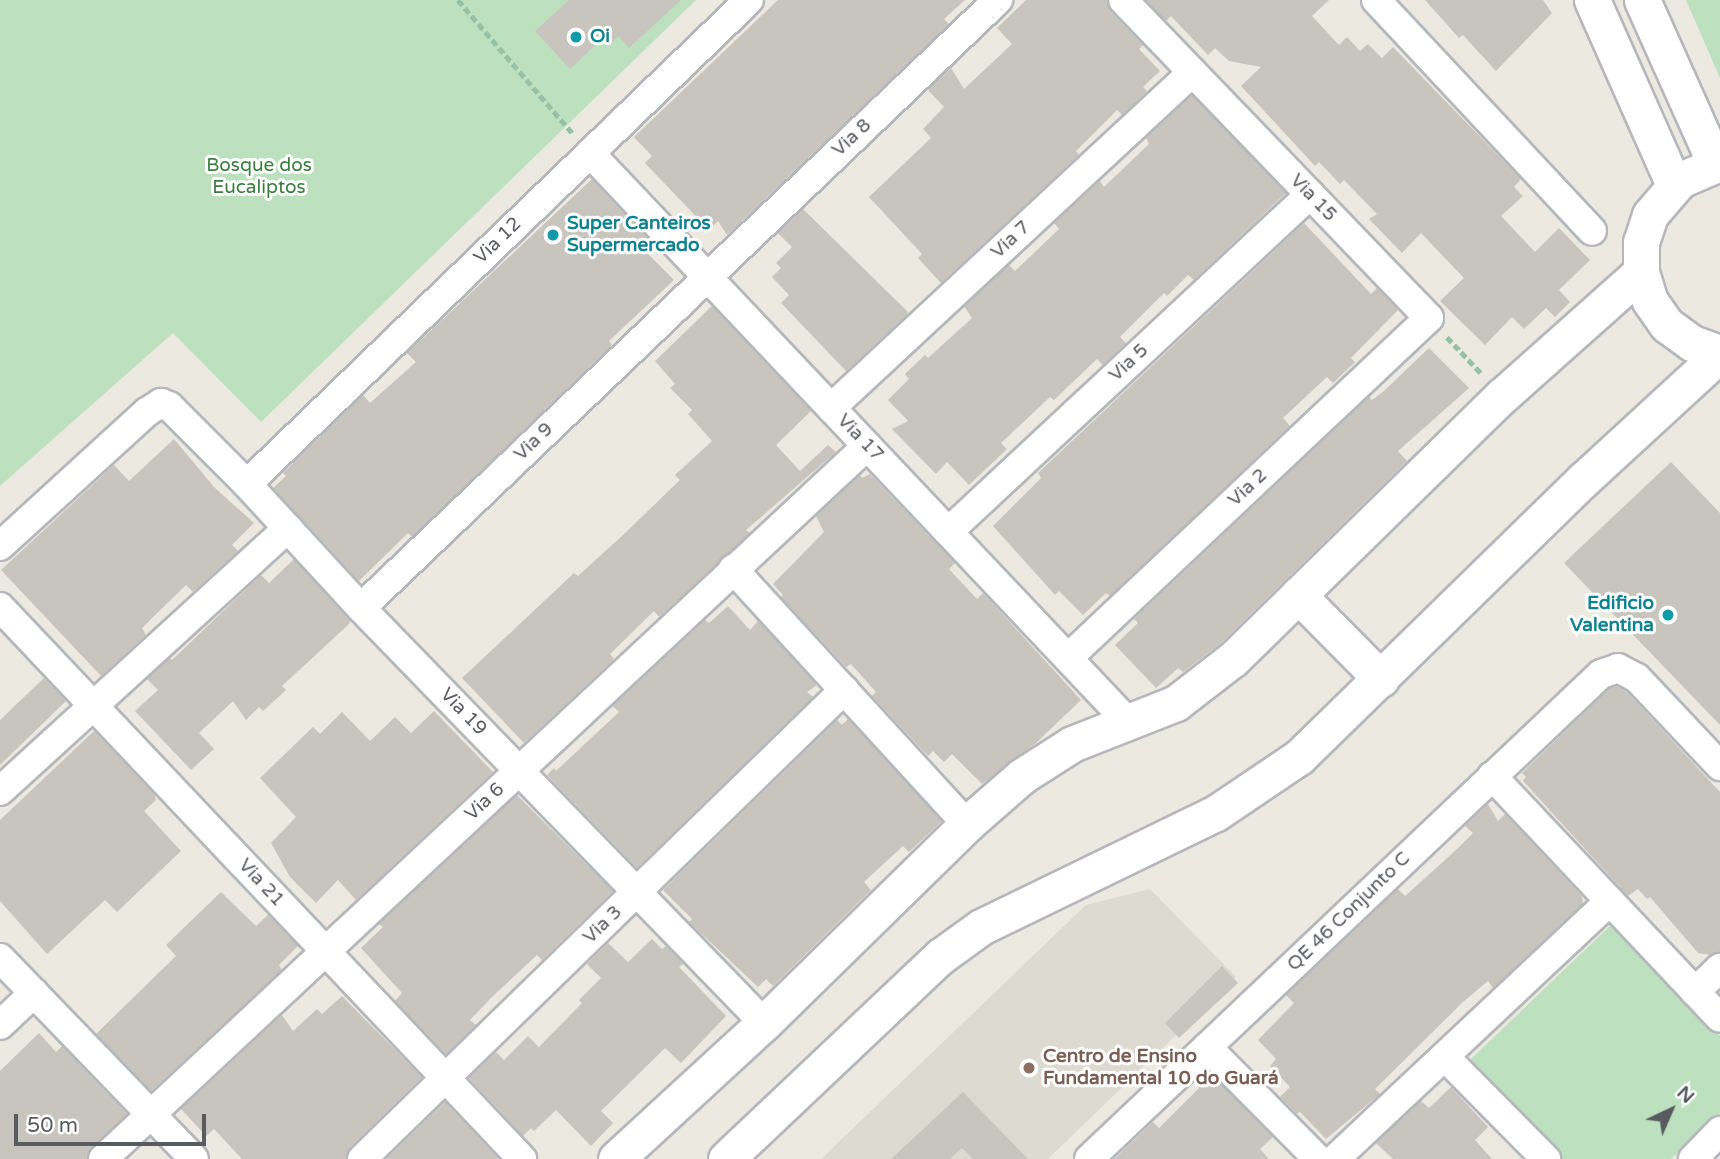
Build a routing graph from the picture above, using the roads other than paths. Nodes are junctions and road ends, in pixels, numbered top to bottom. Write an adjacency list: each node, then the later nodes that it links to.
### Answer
1 (749, 0): 8 (street, Via 12)
2 (998, 0): 14 (street, Via 8)
3 (1123, 0): 7 (street, Via 15)
4 (1376, 0): 12 (street)
5 (1592, 0): 10 (street)
6 (1642, 0): 9 (street)
7 (1192, 72): 11 (street, Via 15); 17 (street, Via 7)
8 (590, 152): 14 (street, Via 17); 19 (street, Via 12)
9 (1717, 163): 10 (street)
10 (1674, 185): 13 (street)
11 (1310, 195): 15 (street, Via 15); 21 (street, Via 5)
12 (1592, 231)
13 (1641, 272): 16 (street); 24 (street)
14 (706, 276): 17 (street, Via 17); 26 (street, Via 9)
15 (1429, 318): 27 (street, Via 2)
16 (1720, 353): 28 (street)
17 (831, 408): 18 (street, Via 17)
18 (867, 446): 21 (street, Via 17); 23 (street, Via 6)
19 (247, 484): 20 (street, Via 19); 22 (street, Via 19)
20 (288, 528): 26 (street, Via 19); 30 (street)
21 (948, 532): 27 (street, Via 17)
22 (0, 546)
23 (733, 569): 29 (street); 33 (street, Via 6)
24 (1298, 595): 28 (street); 31 (street)
25 (0, 607): 30 (street, Via 21)
26 (362, 608): 33 (street, Via 19)
27 (1068, 658): 31 (street, Via 17)
28 (1381, 679): 57 (street)
29 (844, 690): 36 (street); 37 (street, Via 3)
30 (93, 706): 35 (street); 39 (street, Via 21)
31 (1129, 723): 36 (street)
32 (1720, 766): 34 (street, QE 46 Conjunto C)
33 (520, 771): 37 (street, Via 19); 39 (street, Via 6)
34 (1492, 776): 38 (street); 47 (street, QE 46 Conjunto C)
35 (0, 792)
36 (967, 824): 45 (street)
37 (637, 892): 45 (street, Via 19); 49 (street, Via 3)
38 (1610, 901): 42 (street); 48 (street)
39 (325, 951): 49 (street, Via 21); 50 (street, Via 6)
40 (0, 958): 43 (street)
41 (1720, 968): 42 (street)
42 (1695, 992): 44 (street)
43 (34, 993): 46 (street); 50 (street)
44 (1720, 1018)
45 (764, 1023): 56 (street)
46 (0, 1025)
47 (1207, 1047): 58 (street, QE 46 Conjunto C); 59 (street)
48 (1445, 1057): 60 (street); 61 (street)
49 (445, 1078): 54 (street, Via 3); 55 (street, Via 21)
50 (151, 1114): 52 (street, Via 6); 53 (street)
51 (1720, 1131): 62 (street)
52 (103, 1159)
53 (194, 1159)
54 (362, 1159)
55 (522, 1159)
56 (616, 1159)
57 (726, 1159)
58 (1089, 1159)
59 (1318, 1159)
60 (1335, 1159)
61 (1546, 1159)
62 (1693, 1159)

